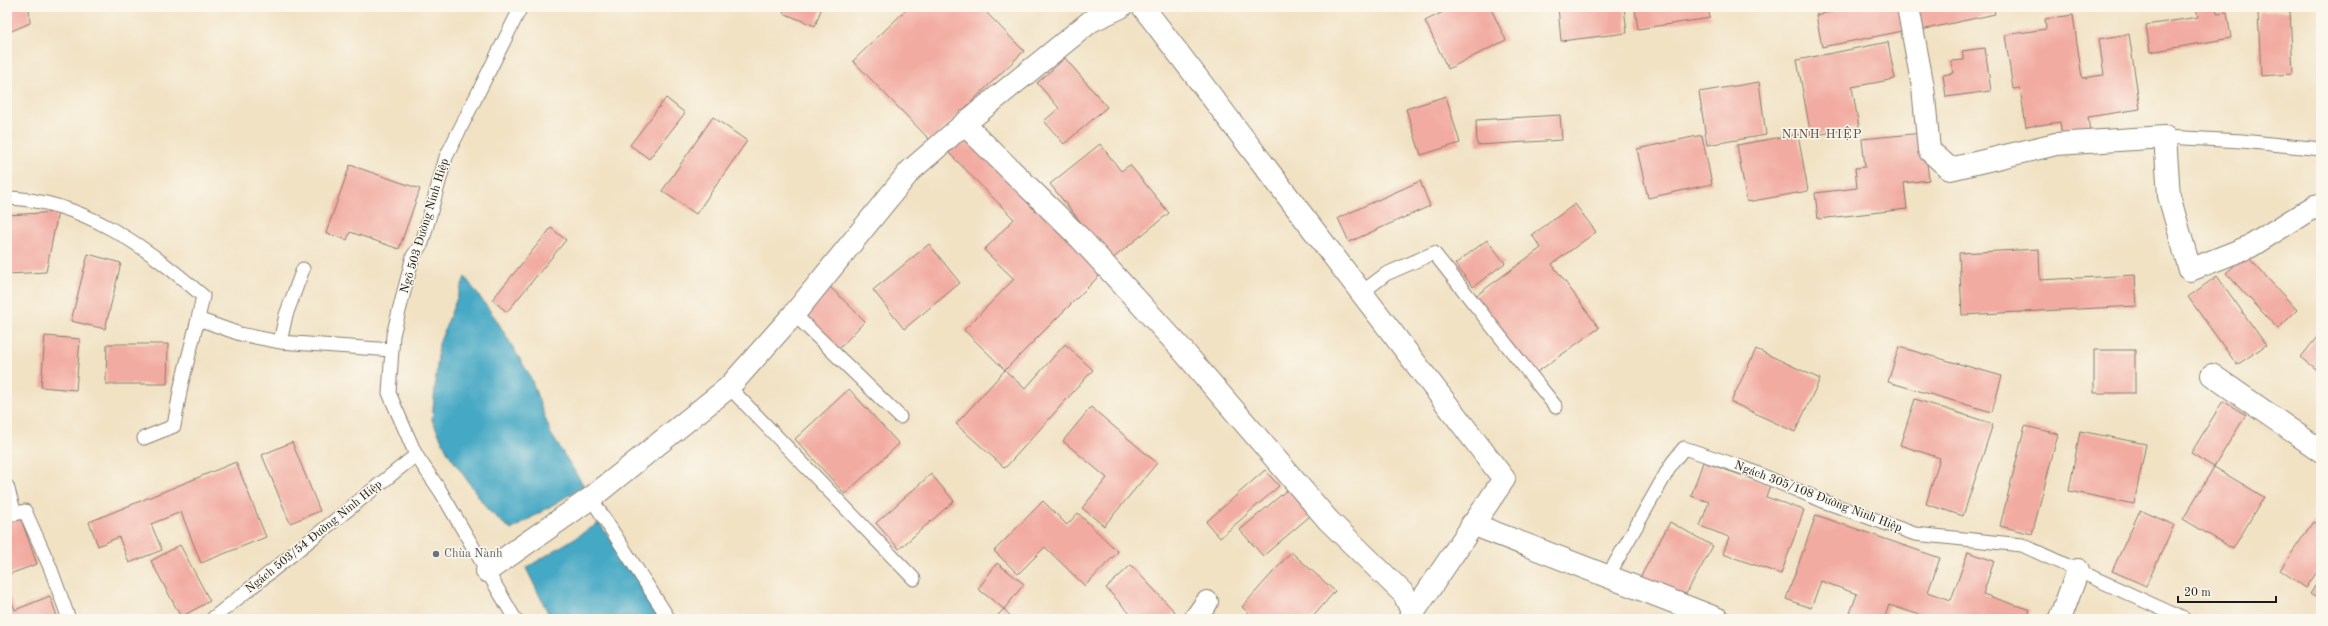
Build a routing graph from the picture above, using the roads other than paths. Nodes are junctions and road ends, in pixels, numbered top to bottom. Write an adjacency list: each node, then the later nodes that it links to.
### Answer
1 (521, 7): 15 (lane, Ngõ 503 Đường Ninh Hiệp)
2 (1121, 7): 5 (street)
3 (1143, 7): 11 (street)
4 (1908, 7): 6 (street)
5 (964, 124): 12 (street); 30 (street)
6 (2164, 137): 7 (lane); 9 (street)
7 (2321, 148)
8 (7, 198): 13 (lane)
9 (2321, 210)
10 (303, 269): 14 (lane)
11 (1361, 293): 18 (lane); 25 (street)
12 (794, 314): 17 (street); 19 (lane)
13 (198, 319): 14 (lane); 20 (lane)
14 (280, 342): 15 (lane)
15 (392, 350): 22 (lane, Ngõ 503 Đường Ninh Hiệp)
16 (2212, 375): 21 (street)
17 (729, 387): 24 (street); 29 (lane)
18 (1556, 407)
19 (900, 417)
20 (144, 438)
21 (2321, 451)
22 (416, 455): 27 (lane, Ngõ 503 Đường Ninh Hiệp); 32 (lane, Ngách 503/54 Đường Ninh Hiệp)
23 (7, 486): 31 (lane)
24 (591, 498): 27 (street); 34 (lane)
25 (1472, 524): 28 (street); 30 (street)
26 (2078, 570): 28 (lane, Ngách 305/108 Đường Ninh Hiệp); 36 (street); 37 (lane, Ngách 305/108 Đường Ninh Hiệp)
27 (487, 571): 33 (lane, Ngõ 503 Đường Ninh Hiệp)
28 (1608, 576): 35 (street)
29 (914, 579)
30 (1411, 616)
31 (69, 619)
32 (212, 619)
33 (515, 619)
34 (669, 619)
35 (1718, 619)
36 (2060, 619)
37 (2184, 619)

